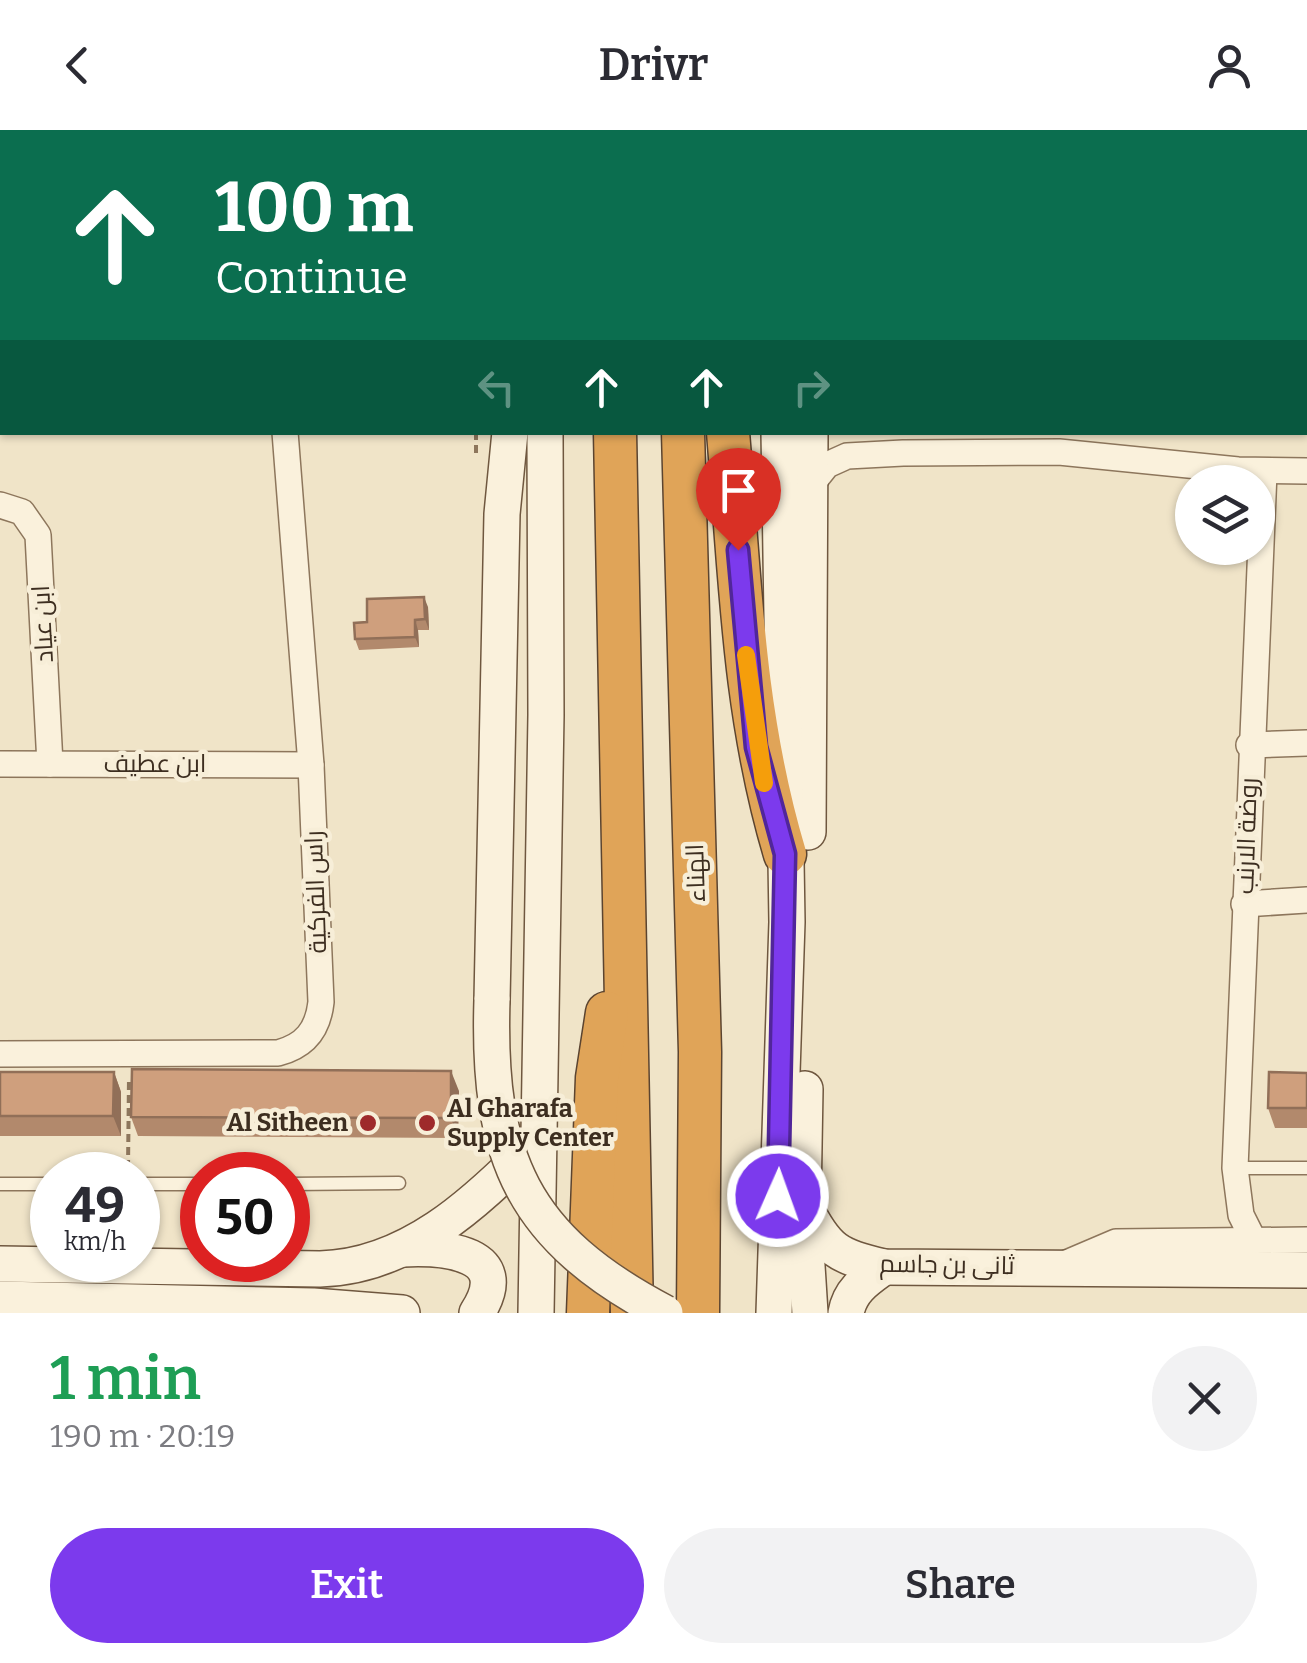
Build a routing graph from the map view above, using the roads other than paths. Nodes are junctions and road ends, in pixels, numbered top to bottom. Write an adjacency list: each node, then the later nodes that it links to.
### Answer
1 (285, 435): 20 (street, راس الفركية)
2 (510, 435): 50 (main road, bridge)
3 (544, 435): 26 (main road)
4 (615, 435): 24 (highway)
5 (683, 435): 51 (highway, الهناء)
6 (728, 435): 21 (highway)
7 (779, 435): 21 (main road)
8 (810, 435): 13 (main road)
9 (1058, 442): 10 (street); 13 (street)
10 (1216, 465)
11 (1307, 471): 12 (street)
12 (1275, 472)
13 (810, 485): 34 (main road)
14 (0, 505): 19 (street, ابن عياد)
15 (1259, 565): 17 (street, روضة الارنب)
16 (1307, 743): 17 (street)
17 (1249, 746): 23 (street, روضة الارنب)
18 (0, 764): 19 (street, ابن عطيف)
19 (50, 764): 20 (street, ابن عطيف)
20 (311, 765): 25 (street, راس الفركية)
21 (785, 854): 52 (main road)
22 (1307, 900): 23 (street)
23 (1244, 904): 27 (street, روضة الارنب)
24 (626, 977): 48 (highway); 49 (highway)
25 (0, 1054)
26 (538, 1140): 38 (main road); 47 (main road)
27 (1235, 1168): 28 (lane); 33 (street, روضة الارنب)
28 (1307, 1168)
29 (399, 1183): 32 (lane)
30 (0, 1184): 31 (lane)
31 (30, 1184)
32 (310, 1184)
33 (1237, 1199): 35 (street); 36 (street, روضة الارنب)
34 (803, 1203): 41 (main road, ثانى بن جاسم); 53 (main road)
35 (1216, 1240): 36 (street, ثانى بن جاسم); 40 (street, ثانى بن جاسم)
36 (1254, 1240): 37 (street, ثانى بن جاسم)
37 (1307, 1240)
38 (403, 1249): 39 (main road); 46 (main road)
39 (0, 1264)
40 (1060, 1266): 41 (main road, ثانى بن جاسم); 42 (main road, ثانى بن جاسم)
41 (884, 1267): 54 (main road)
42 (1307, 1270)
43 (0, 1300): 44 (main road)
44 (38, 1307): 45 (main road)
45 (402, 1313)
46 (477, 1313)
47 (536, 1313)
48 (588, 1313)
49 (632, 1313)
50 (665, 1313)
51 (698, 1313)
52 (774, 1313)
53 (810, 1313)
54 (846, 1313)

